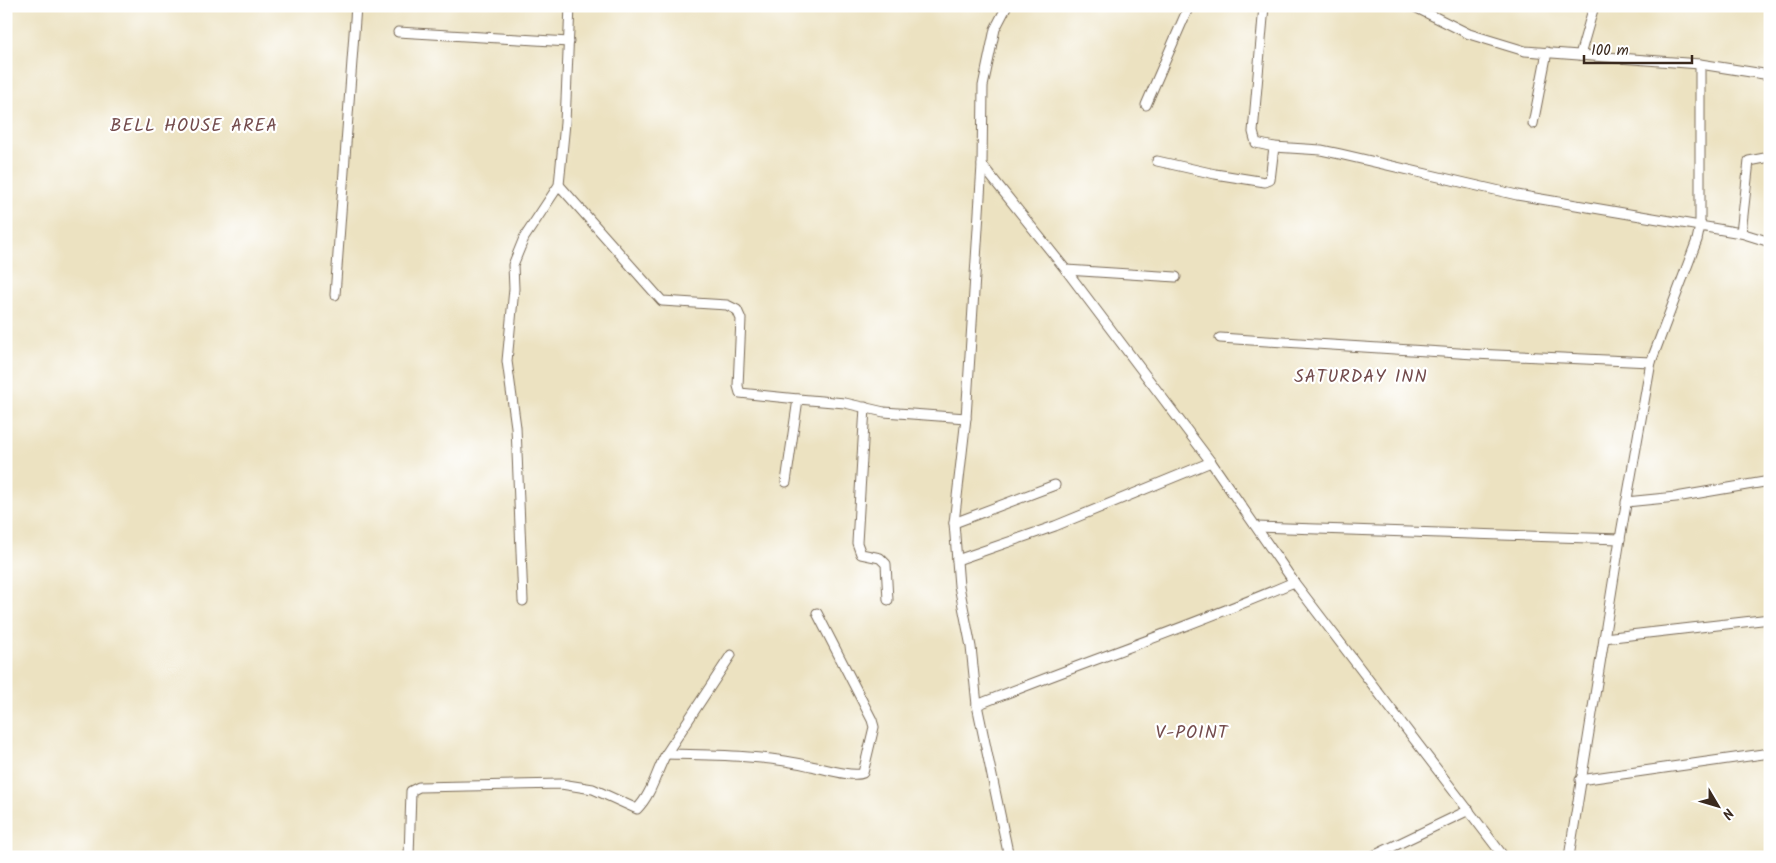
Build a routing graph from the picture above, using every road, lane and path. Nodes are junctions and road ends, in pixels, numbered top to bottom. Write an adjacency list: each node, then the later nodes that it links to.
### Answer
1 (356, 6): 26 (street)
2 (570, 6): 9 (street)
3 (1007, 6): 19 (street)
4 (1189, 6): 14 (street)
5 (1264, 6): 16 (street)
6 (1413, 6): 10 (street)
7 (1594, 6): 11 (street)
8 (398, 32): 9 (street)
9 (569, 42): 20 (street)
10 (1547, 52): 11 (street); 15 (street)
11 (1580, 55): 12 (street)
12 (1700, 64): 13 (street); 21 (street)
13 (1770, 75)
14 (1146, 105)
15 (1533, 124)
16 (1274, 147): 18 (street); 21 (street)
17 (1770, 156): 22 (street)
18 (1157, 161)
19 (982, 165): 24 (street); 31 (street)
20 (559, 185): 29 (street); 43 (street)
21 (1700, 226): 22 (street); 28 (street)
22 (1741, 233): 23 (street)
23 (1770, 242)
24 (1066, 270): 25 (street); 32 (street)
25 (1176, 277)
26 (335, 295)
27 (1220, 338): 28 (street)
28 (1651, 362): 36 (street)
29 (798, 399): 30 (street); 34 (street)
30 (865, 407): 31 (street); 42 (street)
31 (966, 418): 37 (street)
32 (1210, 462): 38 (street); 40 (street)
33 (1770, 481): 36 (street)
34 (786, 482)
35 (1055, 485): 37 (street)
36 (1626, 502): 39 (street)
37 (954, 523): 40 (street)
38 (1257, 527): 39 (street); 41 (street)
39 (1620, 539): 46 (street)
40 (957, 560): 48 (street)
41 (1294, 582): 48 (street); 52 (street)
42 (888, 600)
43 (524, 601)
44 (817, 613): 50 (street)
45 (1770, 619): 46 (street)
46 (1604, 638): 51 (street)
47 (731, 655): 50 (street)
48 (977, 705): 54 (street)
49 (1770, 753): 51 (street)
50 (666, 754): 53 (street)
51 (1580, 780): 57 (street)
52 (1470, 810): 55 (street); 56 (street)
53 (409, 857)
54 (1009, 857)
55 (1371, 857)
56 (1504, 857)
57 (1569, 857)

